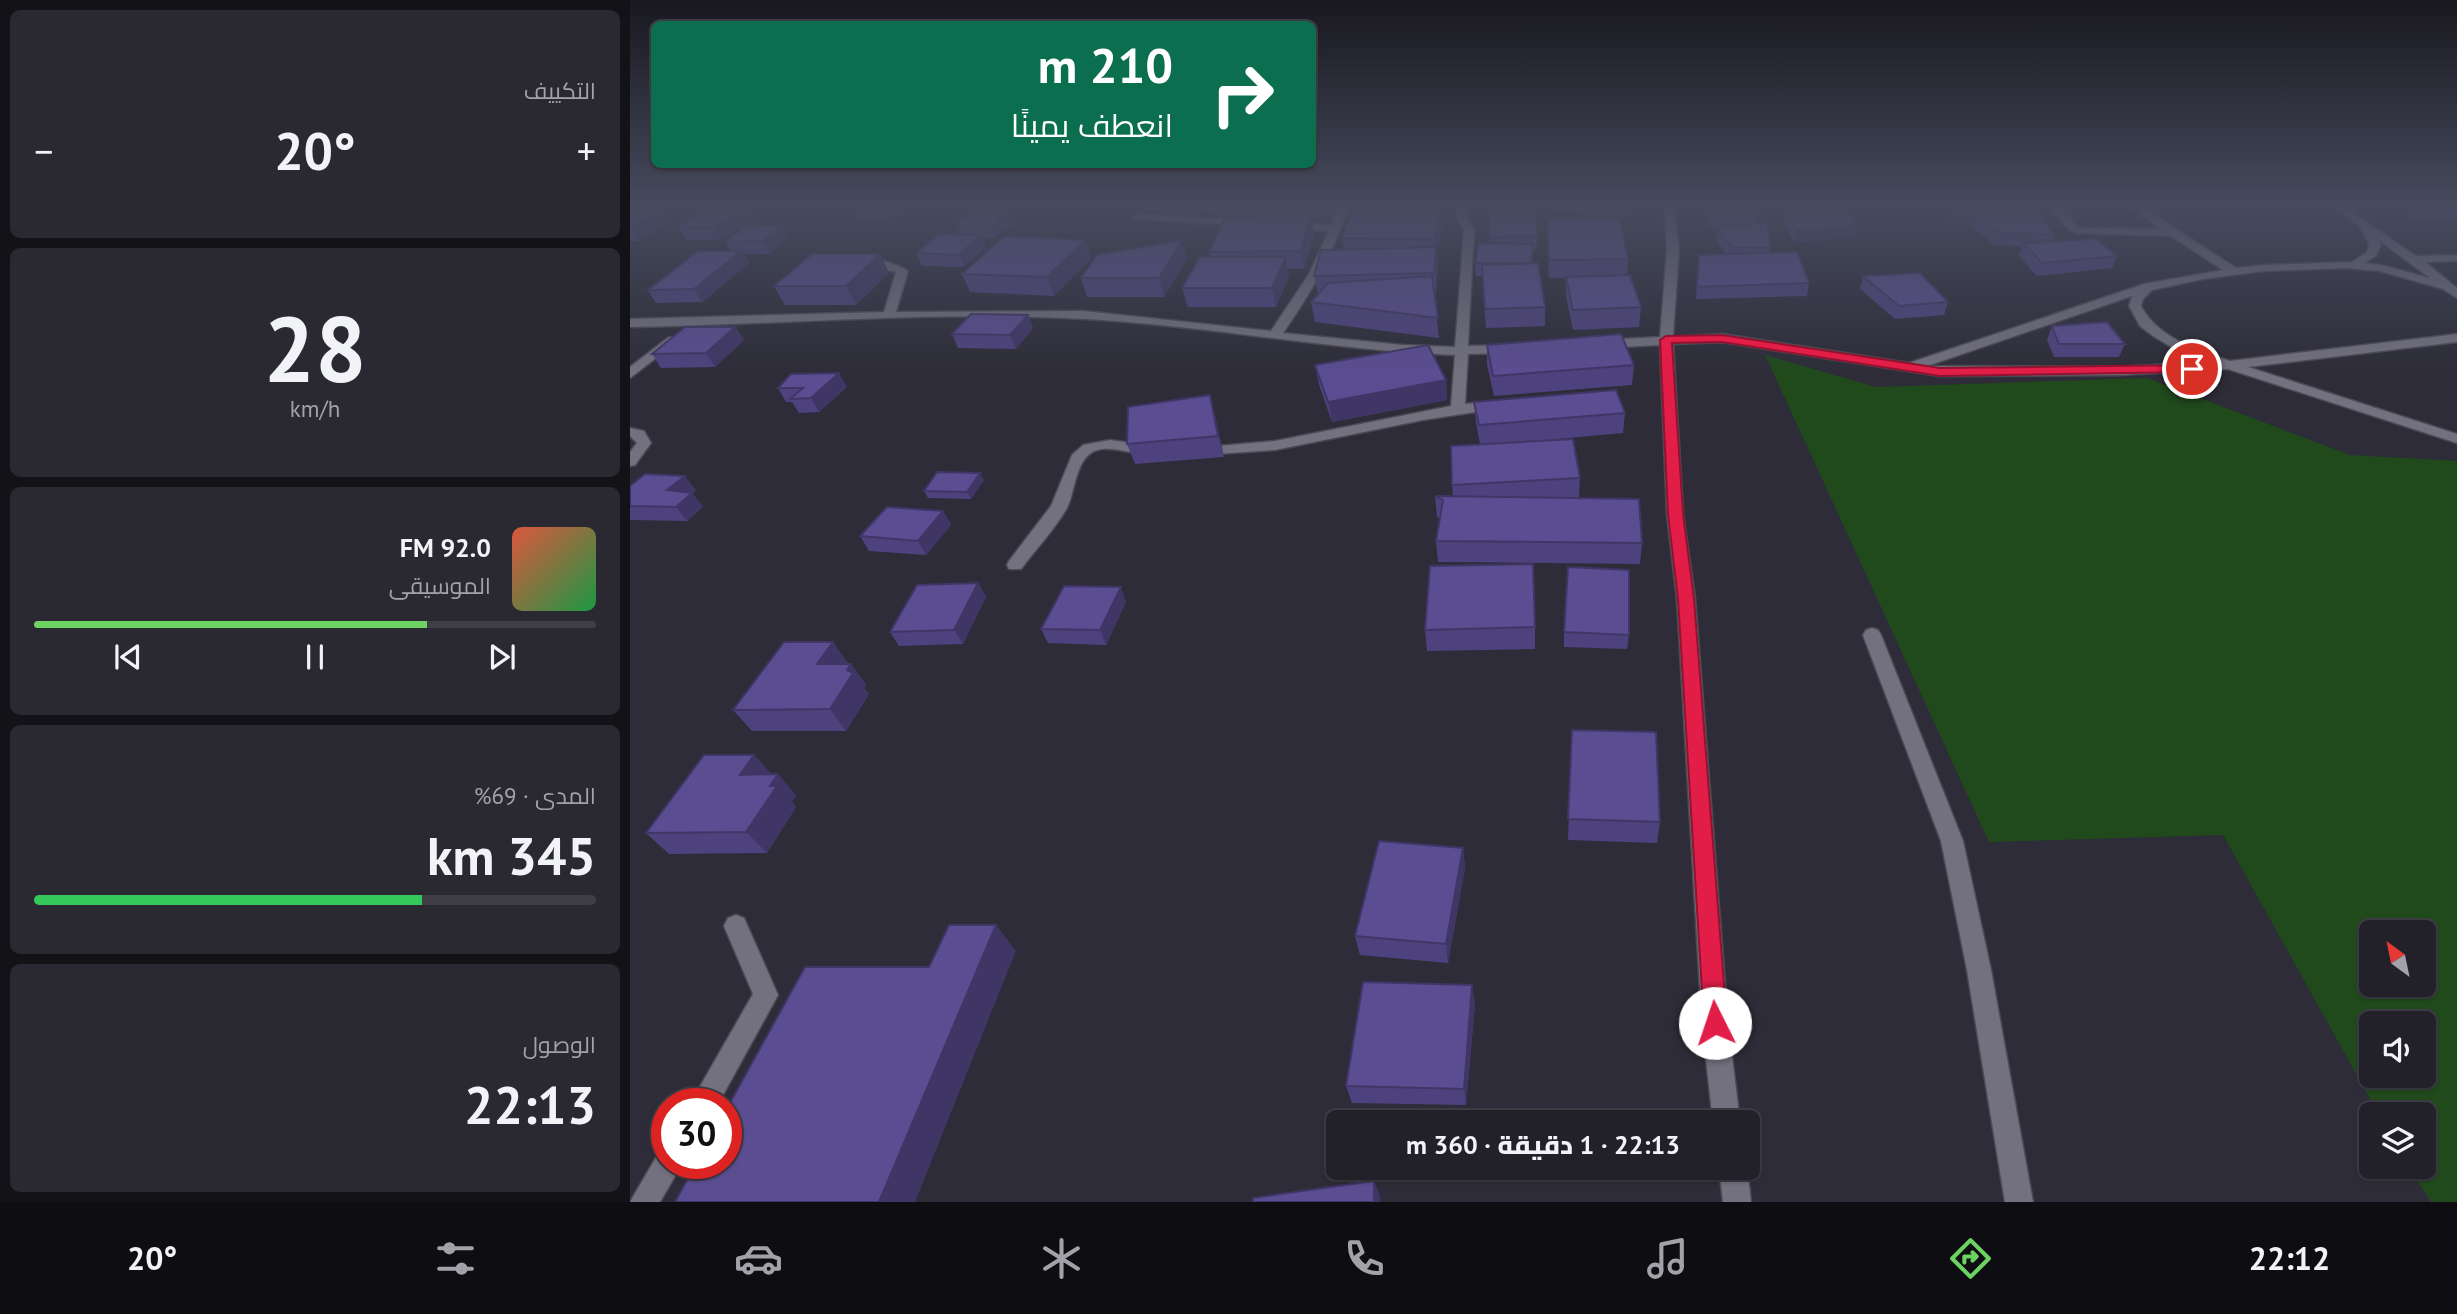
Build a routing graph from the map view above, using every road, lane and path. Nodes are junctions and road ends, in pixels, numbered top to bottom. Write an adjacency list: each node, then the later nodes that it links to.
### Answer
1 (855, 263): 12 (street)
2 (1320, 263): 15 (street)
3 (1467, 263): 20 (street)
4 (1672, 263): 17 (street)
5 (2220, 263): 9 (street)
6 (2350, 263): 9 (street)
7 (2351, 263): 11 (street)
8 (2419, 263): 11 (street)
9 (2234, 272): 10 (street)
10 (2148, 287): 21 (street); 22 (street)
11 (2452, 290)
12 (889, 316): 14 (street); 15 (street)
13 (630, 323): 14 (street)
14 (690, 323): 23 (street)
15 (1275, 335): 20 (street)
16 (2457, 338): 21 (street)
17 (1666, 340): 18 (street); 22 (street); 33 (street)
18 (1584, 345)
19 (1529, 348): 20 (street)
20 (1461, 352): 25 (street)
21 (2229, 365): 22 (street); 27 (street)
22 (1912, 367)
23 (630, 374)
24 (1507, 404): 25 (street)
25 (1458, 408): 29 (street)
26 (630, 432): 28 (street)
27 (2457, 439)
28 (630, 462)
29 (1015, 565)
30 (1872, 635): 38 (street)
31 (736, 926): 32 (street)
32 (712, 1088)
33 (1726, 1110)
34 (659, 1179): 36 (street)
35 (1734, 1180): 37 (street)
36 (644, 1202)
37 (1737, 1202)
38 (2019, 1202)

